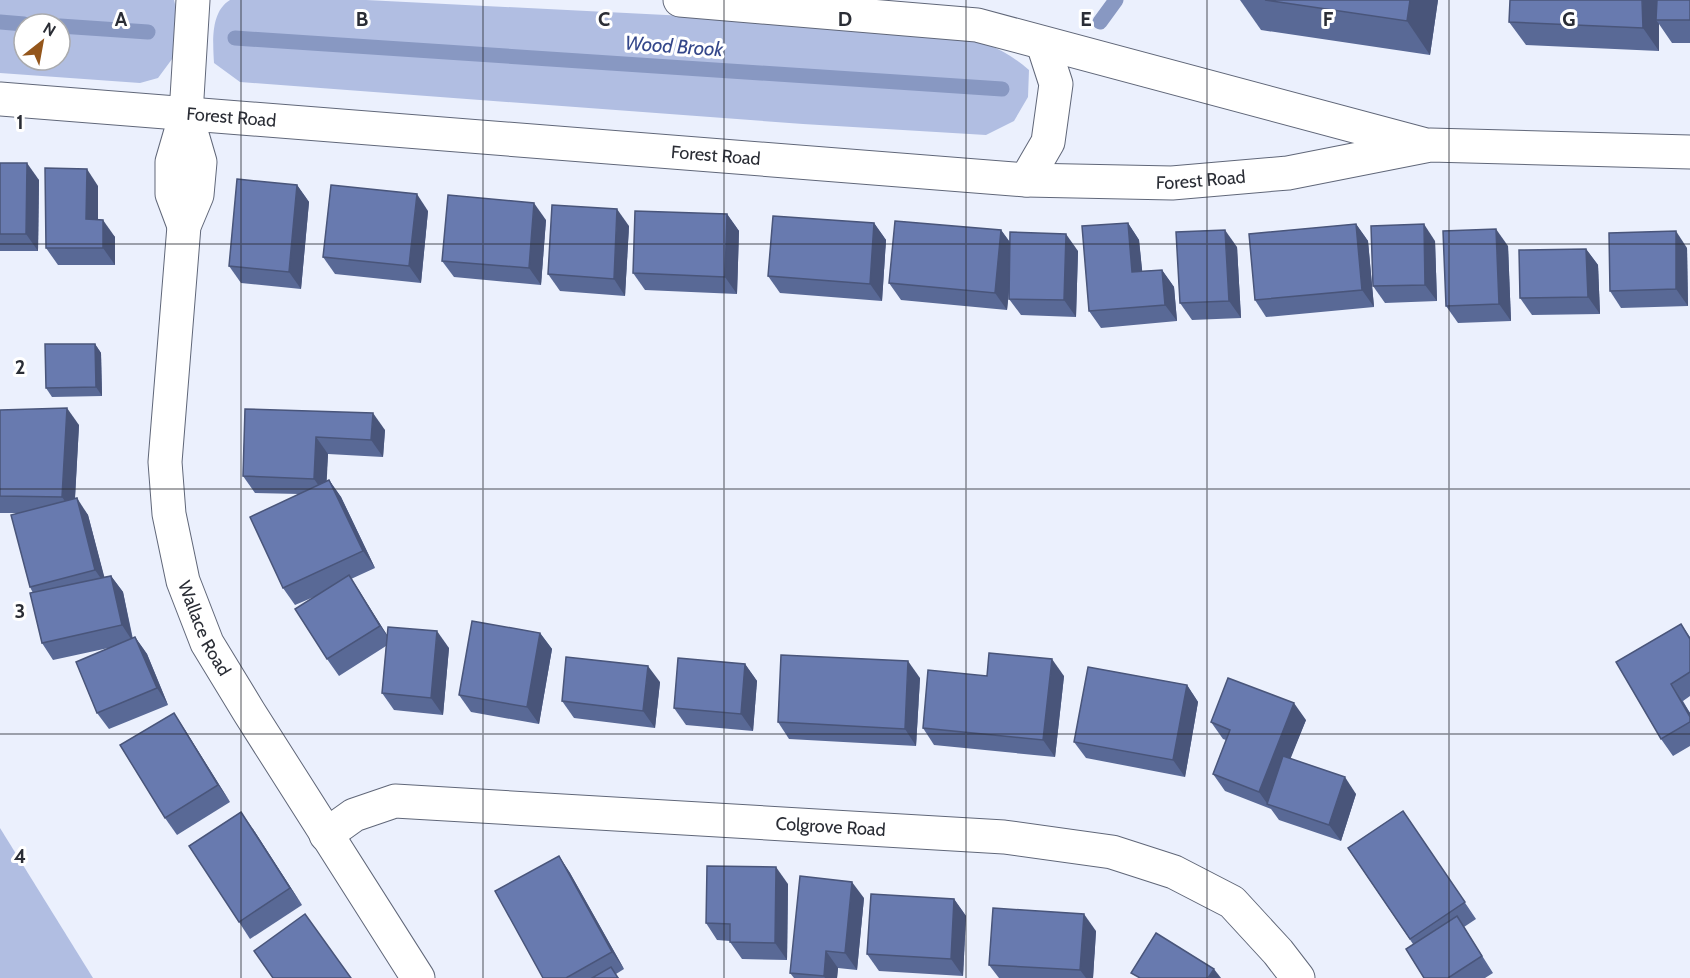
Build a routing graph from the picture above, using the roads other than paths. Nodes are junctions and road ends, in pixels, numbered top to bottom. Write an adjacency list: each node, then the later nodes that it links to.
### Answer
1 (193, 0): 5 (main road, Wallace Road)
2 (680, 0): 3 (main road, Forest Road)
3 (1043, 44): 6 (main road, Forest Road); 8 (main road)
4 (0, 99): 5 (main road, Forest Road)
5 (186, 114): 8 (main road, Forest Road); 9 (main road, Wallace Road)
6 (1430, 146): 7 (main road, Forest Road); 8 (main road, Forest Road)
7 (1690, 152)
8 (1026, 180)
9 (326, 835): 10 (main road, Wallace Road); 11 (main road, Colgrove Road)
10 (418, 978)
11 (1298, 978)

